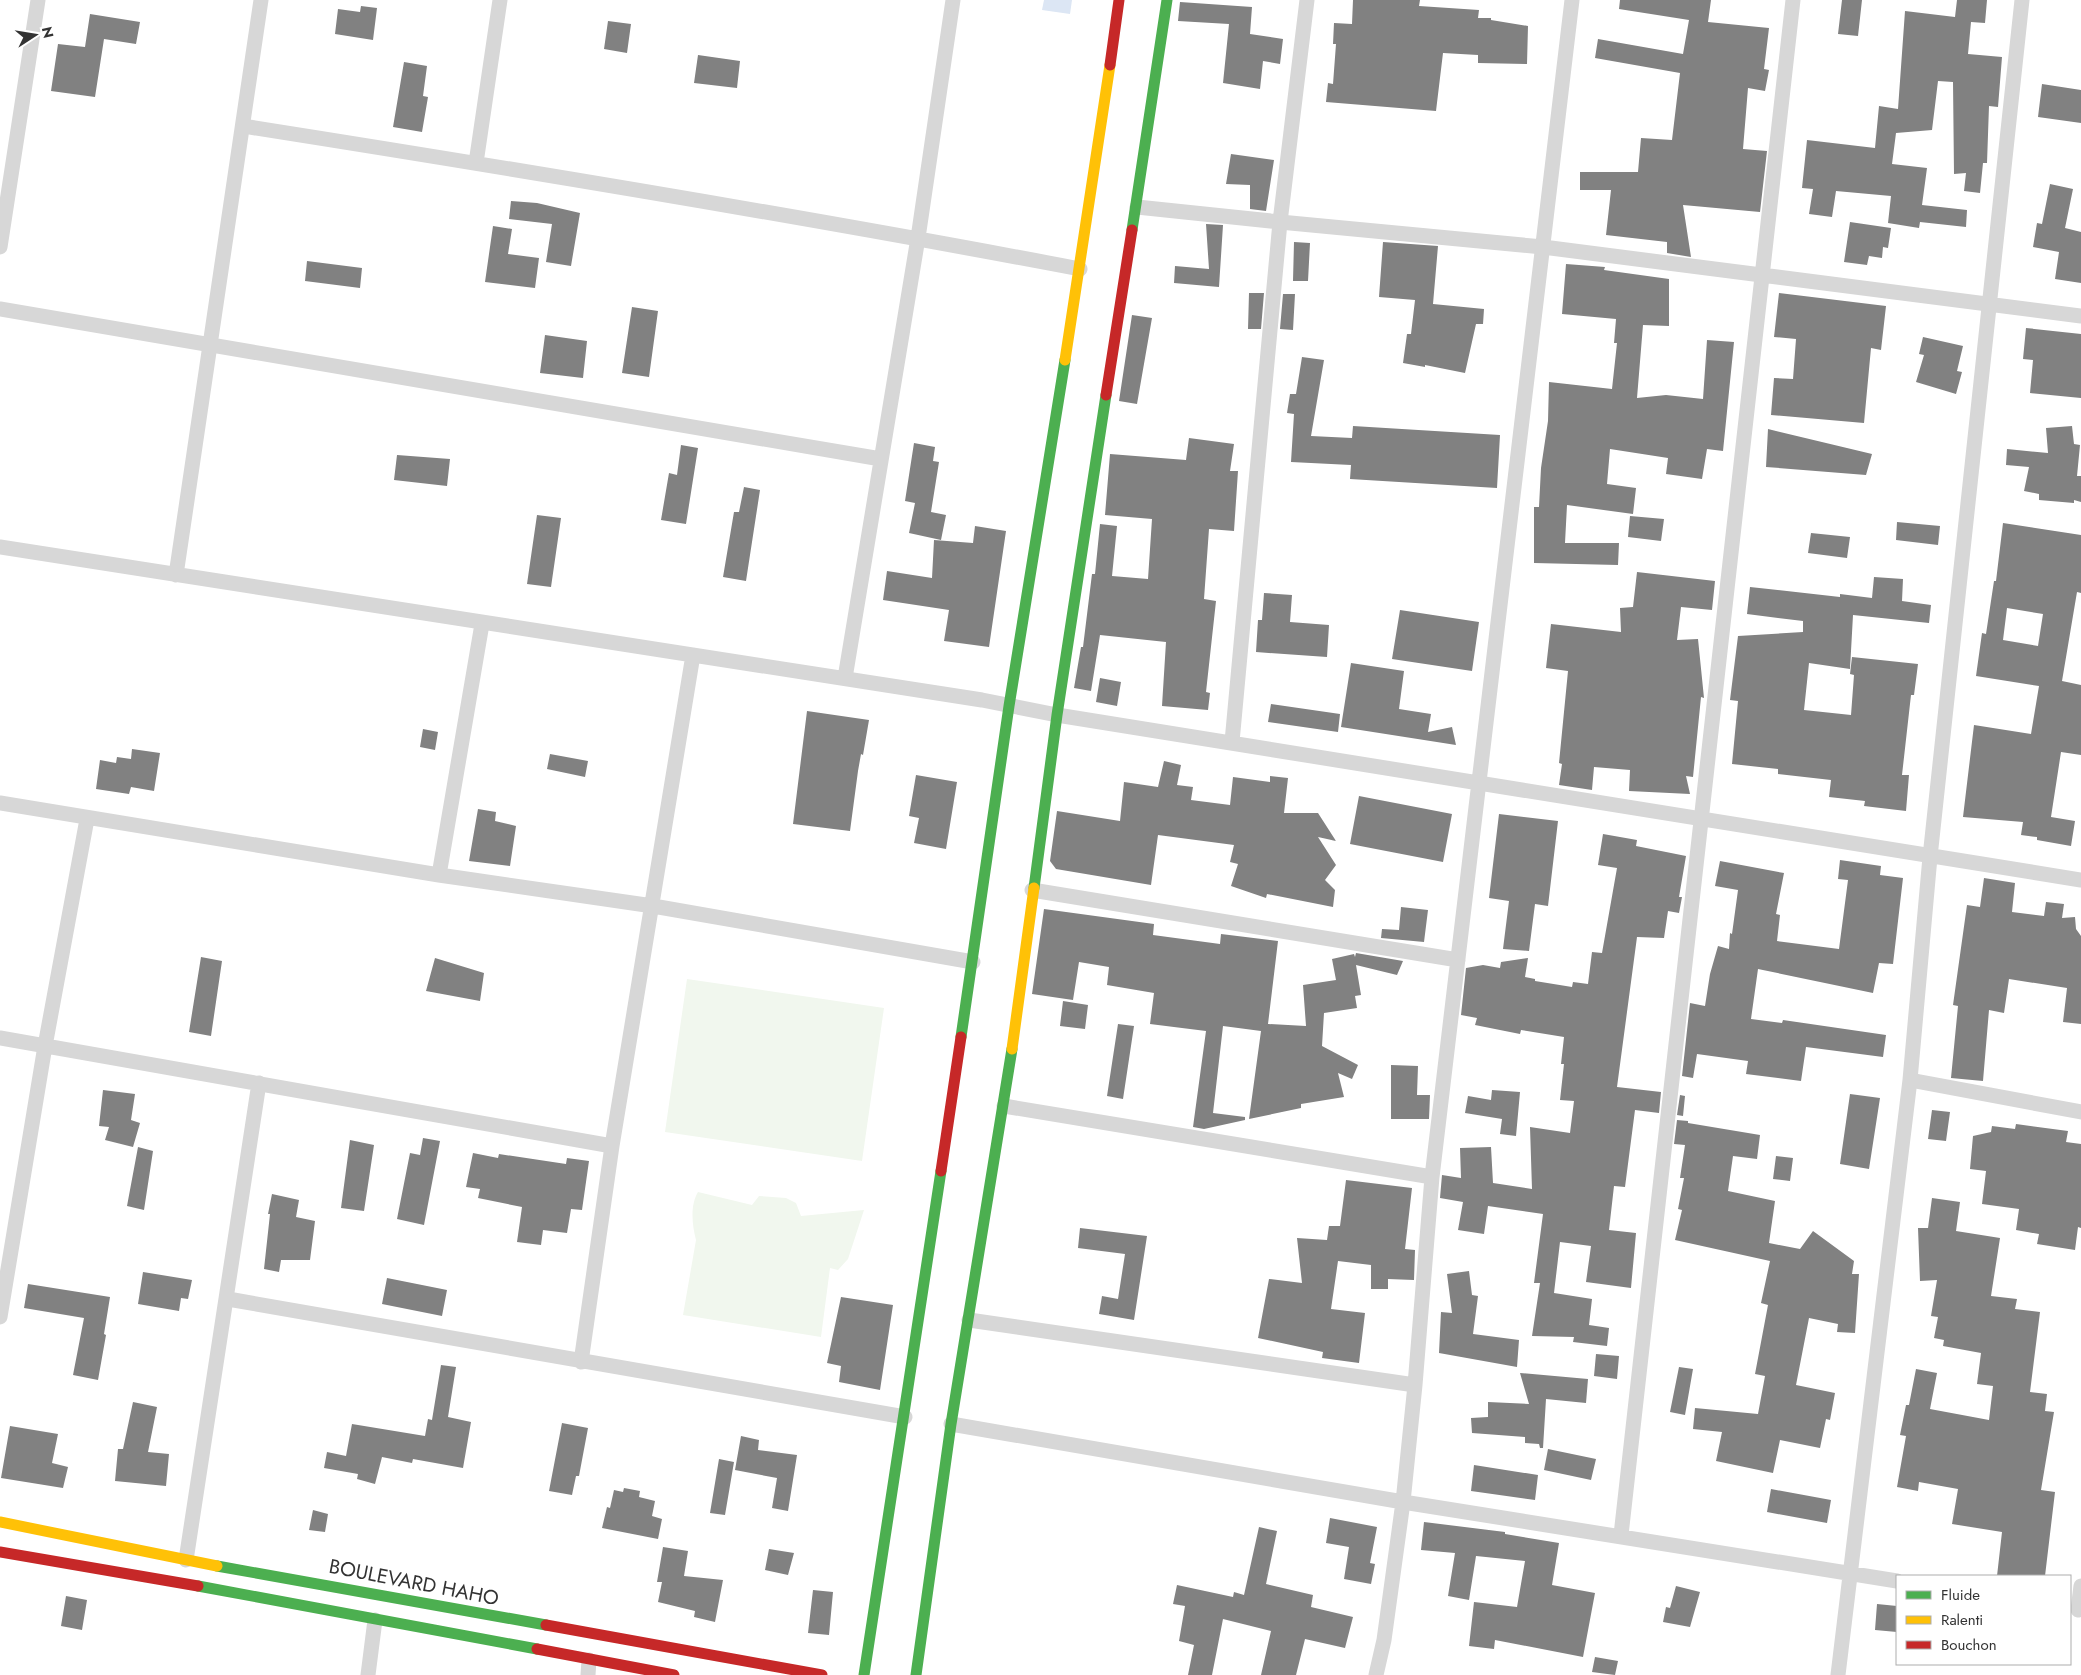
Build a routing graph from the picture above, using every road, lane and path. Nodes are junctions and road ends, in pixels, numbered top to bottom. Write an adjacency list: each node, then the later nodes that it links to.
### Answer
1 (38, 0): 17 (street)
2 (261, 0): 11 (street)
3 (500, 0): 12 (street)
4 (949, 0): 15 (street)
5 (1119, 0): 18 (main road)
6 (1167, 0): 13 (main road)
7 (1306, 0): 14 (street)
8 (1572, 0): 16 (street)
9 (1792, 0): 19 (street)
10 (2022, 0): 20 (street)
11 (243, 126): 12 (street); 23 (street)
12 (476, 163): 15 (street)
13 (1137, 206): 14 (street); 31 (main road)
14 (1280, 222): 16 (street); 32 (street)
15 (918, 238): 18 (street); 24 (street)
16 (1543, 246): 19 (street); 33 (street)
17 (0, 248)
18 (1080, 269): 30 (main road)
19 (1762, 276): 20 (street); 36 (street)
20 (1990, 305): 22 (street); 37 (street)
21 (0, 309): 23 (street)
22 (2081, 316)
23 (211, 345): 24 (street); 26 (street)
24 (881, 459): 29 (street)
25 (0, 548): 26 (street)
26 (176, 575): 27 (street)
27 (482, 624): 28 (street); 38 (street)
28 (693, 655): 29 (street); 41 (street)
29 (845, 678): 30 (street)
30 (1009, 706): 31 (street); 43 (main road)
31 (1058, 715): 32 (street); 40 (main road)
32 (1232, 742): 33 (street)
33 (1479, 784): 36 (street); 42 (street)
34 (0, 803): 35 (street)
35 (87, 819): 38 (street); 45 (street)
36 (1702, 820): 37 (street); 62 (street)
37 (1930, 856): 39 (street); 46 (street)
38 (439, 875): 41 (street)
39 (2081, 880)
40 (1032, 890): 42 (street); 48 (main road)
41 (652, 906): 43 (street); 50 (street)
42 (1458, 960): 51 (street)
43 (973, 962): 58 (main road)
44 (0, 1038): 45 (street)
45 (45, 1046): 47 (street); 52 (street)
46 (1910, 1080): 49 (street); 65 (street)
47 (259, 1083): 50 (street); 53 (street)
48 (1004, 1106): 51 (street); 55 (main road)
49 (2081, 1112)
50 (612, 1146): 56 (street)
51 (1432, 1177): 57 (street)
52 (4, 1269): 54 (street)
53 (228, 1299): 56 (street); 64 (street)
54 (0, 1317)
55 (969, 1320): 57 (street); 59 (main road)
56 (581, 1362): 58 (street)
57 (1415, 1385): 60 (street)
58 (905, 1417): 74 (main road)
59 (951, 1424): 60 (street); 75 (main road)
60 (1403, 1502): 62 (street); 76 (street)
61 (0, 1522): 64 (main road, BOULEVARD HAHO)
62 (1621, 1536): 65 (street)
63 (0, 1552): 69 (main road)
64 (186, 1560): 73 (main road, BOULEVARD HAHO)
65 (1850, 1573): 66 (street); 77 (street)
66 (1896, 1581)
67 (2081, 1586): 68 (street)
68 (2076, 1610)
69 (376, 1620): 70 (main road); 71 (street)
70 (588, 1667): 72 (main road)
71 (368, 1675)
72 (674, 1675)
73 (822, 1675)
74 (864, 1675)
75 (916, 1675)
76 (1376, 1675)
77 (1838, 1675)

